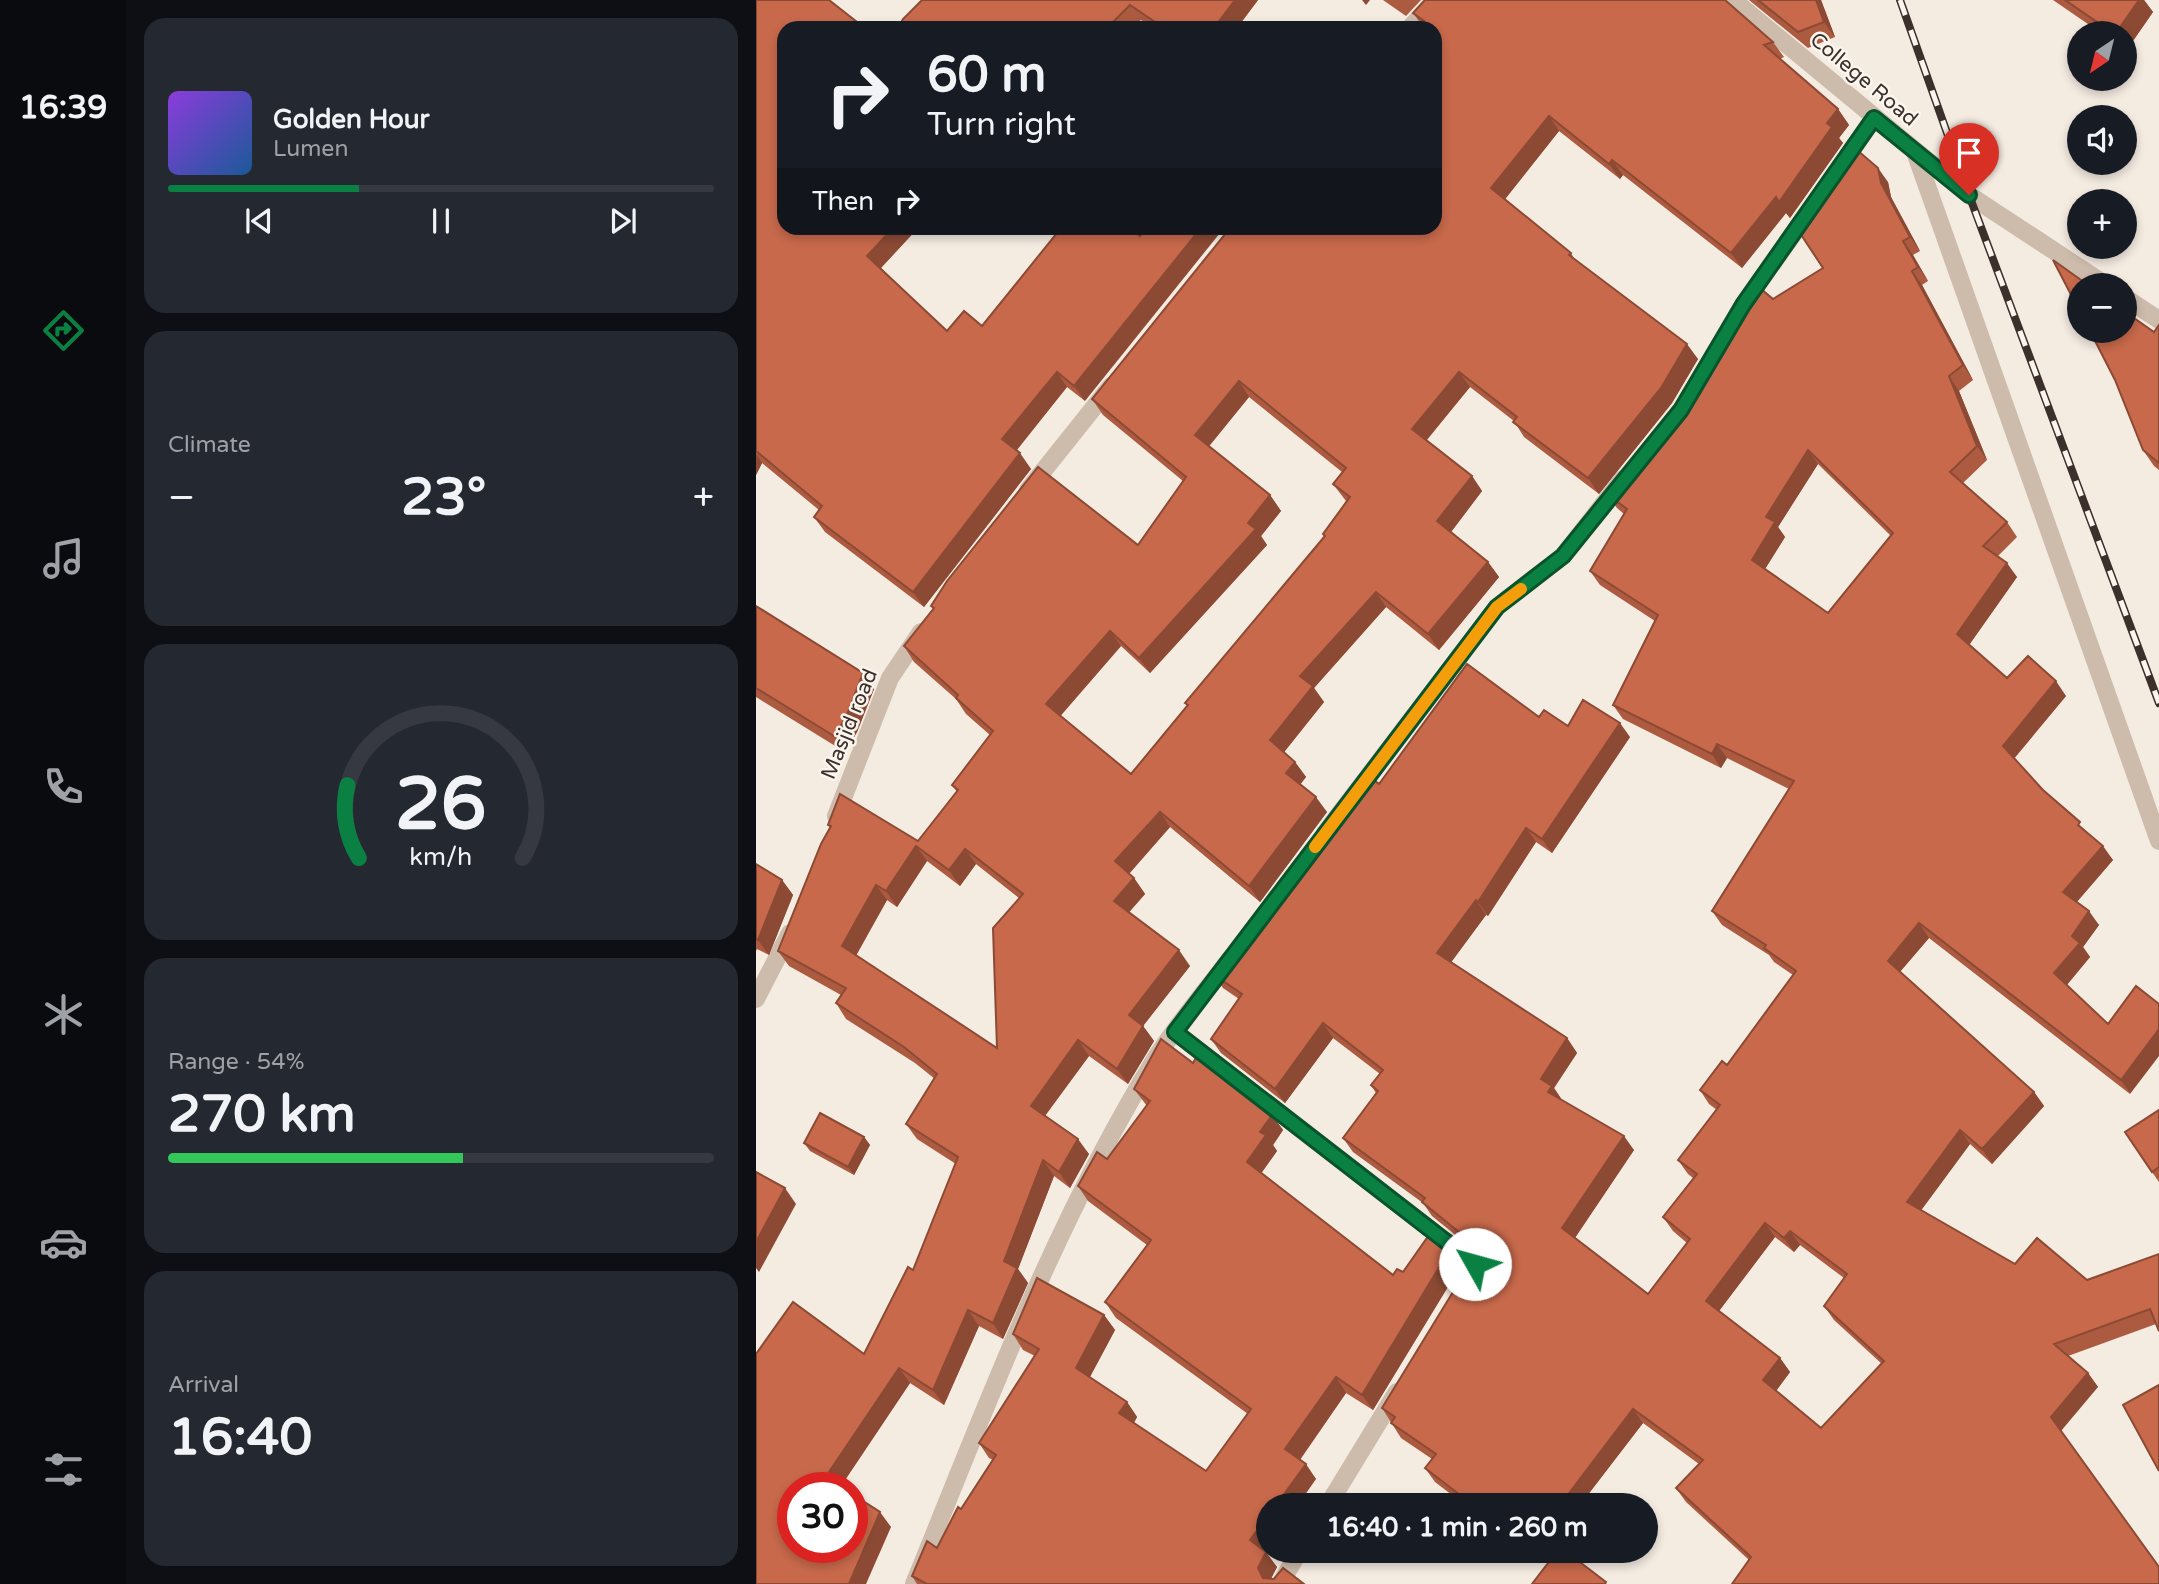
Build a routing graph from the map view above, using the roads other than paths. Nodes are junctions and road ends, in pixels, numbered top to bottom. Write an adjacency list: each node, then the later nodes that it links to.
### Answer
1 (1435, 0): 3 (street)
2 (1733, 0): 4 (street, College Road)
3 (1416, 21)
4 (1874, 118): 5 (street, College Road); 9 (street)
5 (1915, 152): 6 (street, College Road); 15 (street)
6 (2088, 273)
7 (2137, 306): 8 (street)
8 (2159, 320)
9 (1709, 363)
10 (1119, 377): 12 (street)
11 (1637, 462): 16 (street)
12 (1017, 505)
13 (934, 612): 14 (street, Masjid road)
14 (831, 829)
15 (2159, 841)
16 (1315, 846)
17 (796, 917): 19 (street)
18 (1241, 944): 20 (street)
19 (756, 999)
20 (1175, 1032): 21 (street); 25 (street)
21 (1454, 1299)
22 (1405, 1379): 23 (street)
23 (1335, 1493)
24 (1292, 1563): 26 (street)
25 (915, 1584)
26 (1280, 1584)

